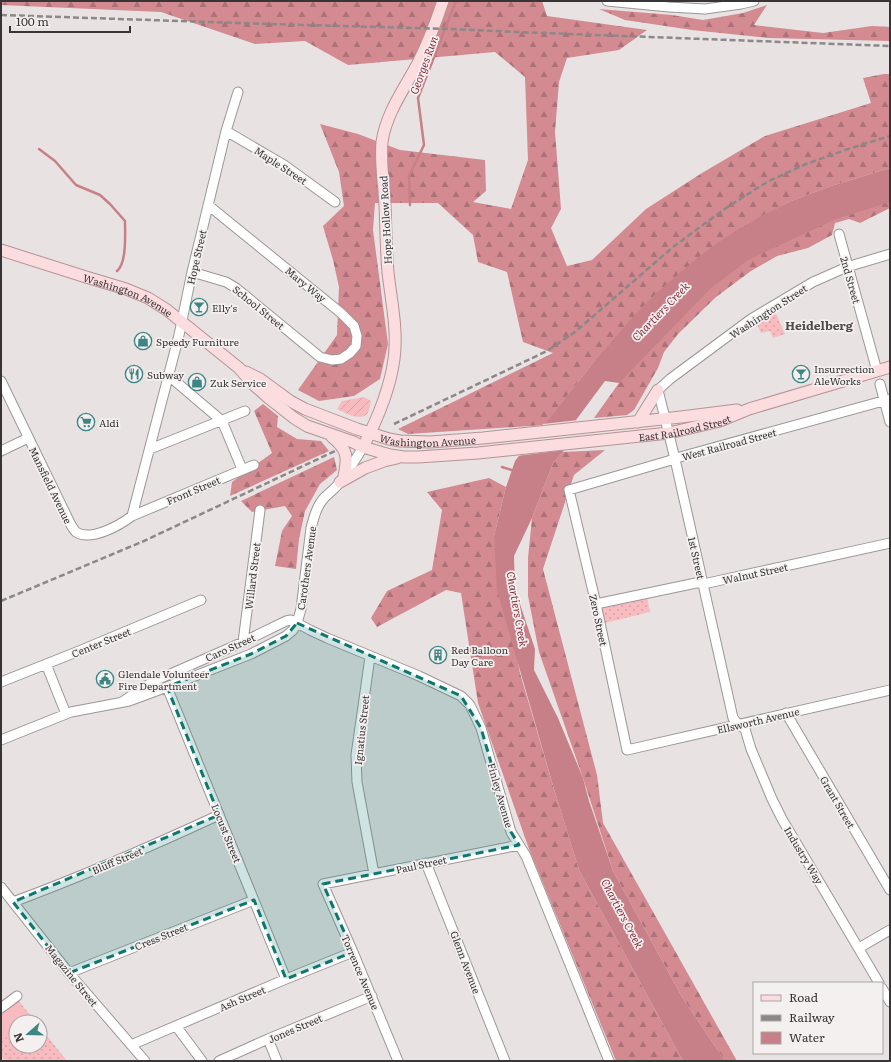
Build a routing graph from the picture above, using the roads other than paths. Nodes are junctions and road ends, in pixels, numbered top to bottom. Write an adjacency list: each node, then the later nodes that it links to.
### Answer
1 (443, 1): 30 (main road, Hope Hollow Road)
2 (607, 1): 4 (street)
3 (754, 1): 4 (street)
4 (741, 2)
5 (238, 92): 6 (street, Hope Street)
6 (226, 131): 7 (street, Maple Street); 8 (street, Hope Street)
7 (335, 202)
8 (208, 205): 13 (street, Hope Street); 15 (street, Mary Way)
9 (839, 234): 12 (street, 2nd Street)
10 (1, 250): 14 (main road, Washington Avenue)
11 (890, 254): 12 (street, Washington Street)
12 (847, 267): 18 (street, 2nd Street); 22 (street, Washington Street)
13 (192, 272): 14 (street, Hope Street); 15 (street, School Street)
14 (181, 321): 16 (main road, Washington Avenue); 19 (street, Hope Street)
15 (320, 357)
16 (239, 368): 30 (main road, Washington Avenue); 32 (main road, Washington Avenue)
17 (890, 368): 18 (main road, East Railroad Street)
18 (877, 371): 24 (main road, East Railroad Street)
19 (168, 375): 27 (street); 36 (street, Hope Street)
20 (1, 381): 33 (street, Mansfield Avenue)
21 (880, 384): 23 (street)
22 (658, 390): 26 (street, 1st Street); 28 (main road)
23 (887, 400): 29 (street); 39 (street, West Railroad Street)
24 (749, 409): 26 (main road, East Railroad Street); 31 (main road, East Railroad Street)
25 (246, 411): 27 (street)
26 (665, 419): 28 (main road, East Railroad Street); 31 (street, 1st Street)
27 (222, 421): 36 (street); 41 (street)
28 (636, 422): 30 (main road, Washington Avenue)
29 (890, 422)
30 (370, 433): 35 (main road, Hope Hollow Road)
31 (668, 433): 34 (main road, East Railroad Street); 39 (street, 1st Street)
32 (329, 434): 35 (main road, Washington Avenue); 42 (main road)
33 (28, 438): 37 (street); 45 (street, Mansfield Avenue)
34 (618, 439): 38 (main road, Washington Avenue)
35 (363, 447): 38 (main road, Washington Avenue); 42 (street, Carothers Avenue)
36 (150, 450): 45 (street, Hope Street)
37 (1, 451)
38 (404, 457): 42 (main road)
39 (675, 459): 43 (street, West Railroad Street); 47 (street, 1st Street)
40 (254, 464): 41 (street, Front Street)
41 (242, 469): 45 (street, Front Street)
42 (342, 480): 50 (street, Carothers Avenue)
43 (569, 490): 49 (street, Zero Street)
44 (260, 510): 51 (street, Willard Street)
45 (132, 516)
46 (890, 543): 47 (street, Walnut Street)
47 (702, 583): 49 (street, Walnut Street); 60 (street, 1st Street)
48 (201, 600): 53 (street, Center Street)
49 (596, 604): 62 (street, Zero Street)
50 (297, 623): 51 (street, Caro Street); 52 (street, Finley Avenue); 55 (street, Carothers Avenue)
51 (243, 642): 57 (street, Caro Street)
52 (370, 657): 64 (street, Finley Avenue); 66 (street, Ignatius Street)
53 (46, 664): 54 (street, Center Street); 59 (street)
54 (1, 682)
55 (167, 687): 57 (street, Carothers Avenue); 63 (street, Locust Street)
56 (890, 690): 58 (street, Ellsworth Avenue)
57 (122, 702): 59 (street, Carothers Avenue)
58 (786, 713): 60 (street, Ellsworth Avenue); 69 (street, Grant Street)
59 (66, 714): 61 (street, Carothers Avenue)
60 (738, 724): 62 (street, Ellsworth Avenue); 73 (street, Industry Way)
61 (1, 740)
62 (627, 750)
63 (219, 815): 70 (street, Locust Street); 71 (street, Bluff Street)
64 (519, 845): 65 (street, Paul Street); 92 (street, Finley Avenue)
65 (426, 863): 66 (street, Paul Street); 91 (street, Glenn Avenue)
66 (374, 874): 67 (street, Paul Street)
67 (323, 884): 74 (street, Torrence Avenue)
68 (1, 887): 71 (street, Magazine Street)
69 (890, 890)
70 (254, 900): 75 (street, Cress Street); 76 (street, Locust Street)
71 (14, 902): 75 (street, Magazine Street)
72 (890, 930): 73 (street)
73 (859, 948): 77 (street, Industry Way)
74 (354, 952): 76 (street, Ash Street); 80 (street, Torrence Avenue)
75 (69, 973): 85 (street, Magazine Street)
76 (286, 980): 83 (street, Ash Street)
77 (878, 982)
78 (883, 990): 81 (street)
79 (17, 996): 82 (street)
80 (372, 996): 84 (street, Jones Street); 90 (street, Torrence Avenue)
81 (890, 1002)
82 (1, 1008)
83 (176, 1026): 85 (street, Ash Street); 87 (street)
84 (268, 1039): 88 (street, Jones Street); 89 (street)
85 (131, 1045): 86 (street, Magazine Street)
86 (145, 1061)
87 (202, 1061)
88 (219, 1061)
89 (277, 1061)
90 (398, 1061)
91 (505, 1061)
92 (609, 1061)

